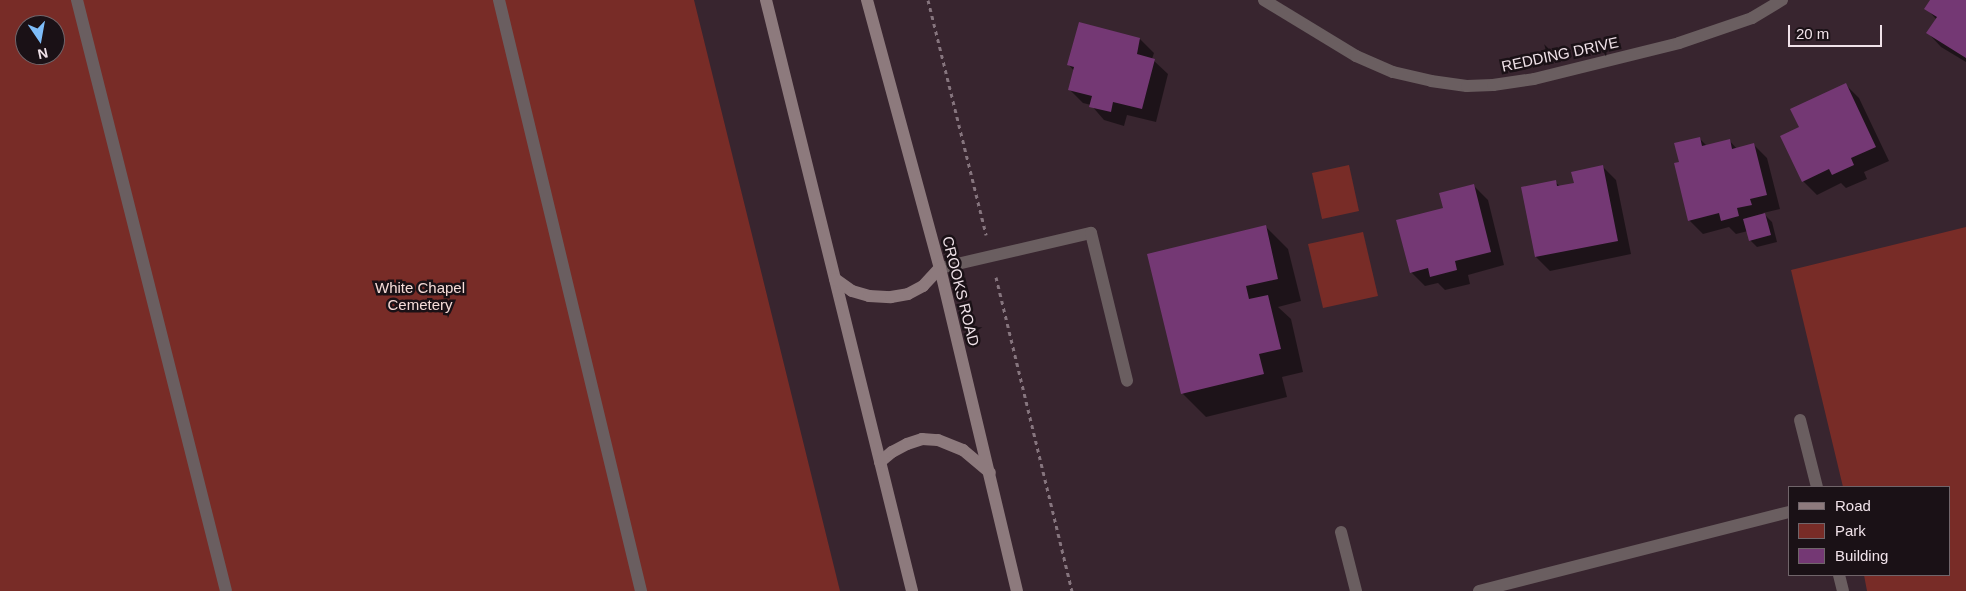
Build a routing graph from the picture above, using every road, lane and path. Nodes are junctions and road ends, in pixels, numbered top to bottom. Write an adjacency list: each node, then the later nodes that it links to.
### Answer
1 (77, 0): 20 (street)
2 (499, 0): 21 (street)
3 (766, 0): 11 (main road)
4 (867, 0): 9 (main road, CROOKS ROAD)
5 (928, 0): 8 (path)
6 (1264, 0): 7 (street, REDDING DRIVE)
7 (1782, 0)
8 (987, 241)
9 (940, 268): 11 (main road); 12 (street); 15 (main road, CROOKS ROAD)
10 (996, 274): 24 (path)
11 (834, 279): 14 (main road)
12 (1127, 381)
13 (1800, 420): 16 (street)
14 (880, 462): 15 (main road); 22 (main road)
15 (990, 473): 23 (main road, CROOKS ROAD)
16 (1817, 486)
17 (1788, 513): 26 (street)
18 (1341, 532): 25 (street)
19 (1839, 576): 27 (street)
20 (226, 591)
21 (641, 591)
22 (912, 591)
23 (1017, 591)
24 (1072, 591)
25 (1356, 591)
26 (1480, 591)
27 (1843, 591)

